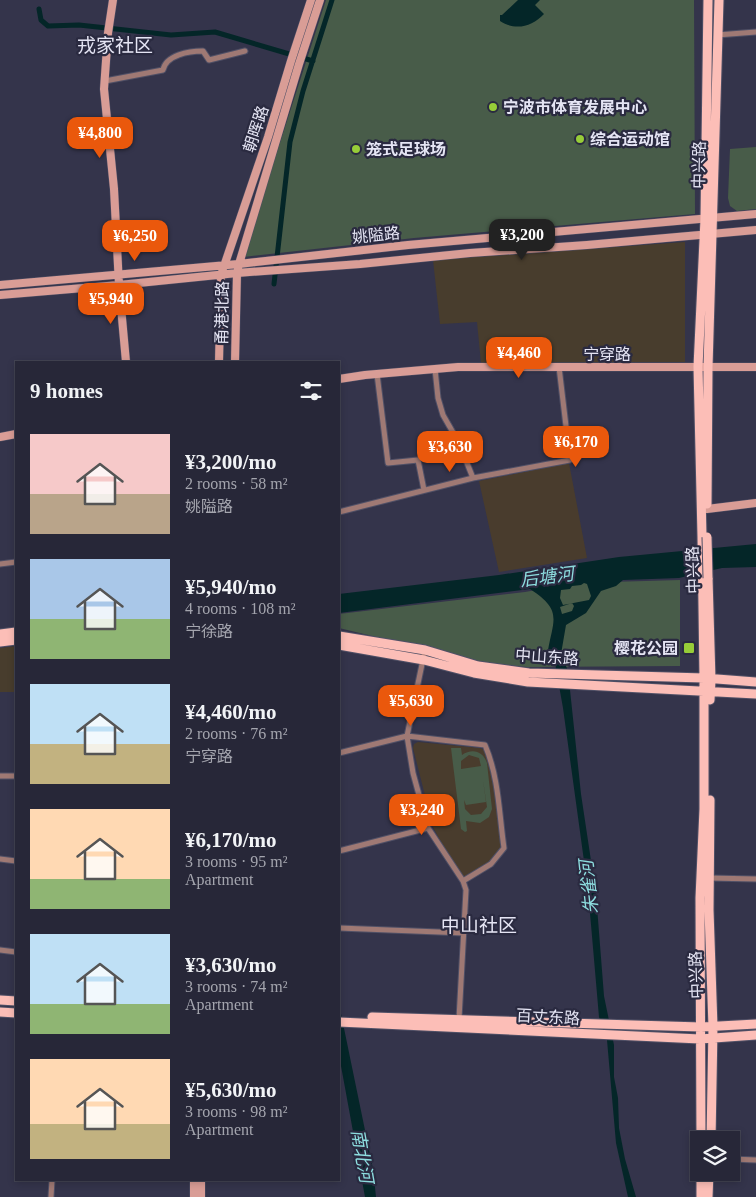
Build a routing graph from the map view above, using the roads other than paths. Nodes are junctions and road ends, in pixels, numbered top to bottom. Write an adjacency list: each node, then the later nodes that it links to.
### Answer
1 (113, 0): 11 (main road)
2 (311, 0): 9 (main road, 朝晖路)
3 (320, 0): 9 (main road, 朝晖路)
4 (708, 0): 13 (main road, 中兴路)
5 (719, 0): 7 (main road, 中兴路)
6 (756, 32): 7 (street)
7 (717, 35): 13 (main road, 中兴路)
8 (245, 51): 11 (street)
9 (299, 51): 10 (main road, 朝晖路)
10 (295, 63): 16 (main road, 朝晖路); 17 (main road, 朝晖路)
11 (105, 81): 19 (main road)
12 (756, 214): 13 (main road, 姚隘路)
13 (709, 218): 15 (main road, 中兴路); 16 (main road, 姚隘路)
14 (756, 230): 15 (main road, 姚隘路)
15 (708, 234): 18 (main road, 姚隘路); 28 (main road, 中兴路); 29 (main road, 中兴路)
16 (239, 264): 17 (main road, 姚隘路); 18 (main road, 甬港北路)
17 (224, 265): 19 (main road, 姚隘路); 20 (main road, 甬港北路)
18 (237, 273): 20 (main road, 姚隘路); 26 (main road, 甬港北路)
19 (118, 275): 21 (main road, 姚隘路); 22 (main road)
20 (221, 275): 22 (main road, 姚隘路); 25 (main road, 甬港北路)
21 (0, 285)
22 (118, 285): 23 (main road, 姚隘路); 24 (main road)
23 (0, 295)
24 (126, 361)
25 (220, 361)
26 (234, 361)
27 (559, 367): 28 (main road, 宁穿路); 31 (main road, 宁穿路); 36 (street)
28 (698, 367): 29 (main road, 宁穿路); 41 (main road, 中兴路)
29 (708, 367): 30 (main road, 宁穿路); 39 (main road, 中兴路)
30 (756, 367)
31 (435, 369): 32 (main road, 宁穿路); 36 (street)
32 (377, 374): 33 (main road, 宁穿路); 37 (street)
33 (340, 379)
34 (15, 434): 35 (main road)
35 (0, 437)
36 (473, 478): 37 (street)
37 (424, 490): 40 (street)
38 (756, 503): 39 (main road)
39 (707, 509): 41 (main road, 中兴路)
40 (340, 512)
41 (705, 537): 52 (main road, 中兴路, bridge)
42 (15, 562): 43 (street)
43 (0, 564)
44 (15, 632): 45 (main road)
45 (0, 634)
46 (340, 636): 50 (main road, 中山东路)
47 (15, 640): 48 (main road)
48 (0, 642)
49 (340, 645): 50 (main road, 中山东路)
50 (424, 655): 51 (main road, 中山东路); 56 (street)
51 (554, 678): 52 (main road, 中山东路); 54 (main road, 中山东路)
52 (708, 679): 53 (main road, 中山东路); 54 (main road, 中兴路)
53 (756, 682)
54 (707, 691): 55 (main road, 中山东路); 64 (main road, 中兴路); 81 (main road, 中兴路)
55 (756, 694)
56 (407, 736): 57 (street); 60 (street); 66 (street)
57 (340, 753)
58 (0, 776): 59 (street)
59 (15, 776)
60 (428, 828): 61 (street); 66 (street)
61 (340, 851)
62 (0, 859): 63 (street)
63 (15, 861)
64 (710, 878): 65 (street); 80 (main road, 中兴路)
65 (756, 879)
66 (463, 881): 68 (street)
67 (340, 928): 68 (street)
68 (464, 933): 77 (street)
69 (0, 950): 70 (street)
70 (15, 952)
71 (0, 1000): 72 (main road)
72 (15, 1001)
73 (0, 1012): 74 (main road)
74 (15, 1012)
75 (340, 1016): 76 (main road, 百丈东路)
76 (352, 1020): 77 (main road, 百丈东路); 78 (main road, 百丈东路); 83 (main road, 百丈东路)
77 (459, 1020): 81 (main road, 百丈东路)
78 (340, 1022)
79 (756, 1024): 80 (main road, 百丈东路)
80 (713, 1027): 81 (main road, 百丈东路); 84 (main road, 中兴路)
81 (701, 1028): 83 (main road, 中兴路)
82 (756, 1036): 84 (main road, 百丈东路)
83 (700, 1039): 84 (main road, 百丈东路); 85 (main road, 中兴路)
84 (713, 1039): 86 (main road, 中兴路)
85 (701, 1131)
86 (711, 1131)
87 (740, 1159): 88 (street)
88 (756, 1160)
89 (52, 1181): 94 (street)
90 (194, 1181): 95 (main road)
91 (201, 1181): 96 (main road)
92 (701, 1181): 97 (main road)
93 (709, 1181): 98 (main road)
94 (51, 1197)
95 (194, 1197)
96 (201, 1197)
97 (701, 1197)
98 (708, 1197)

